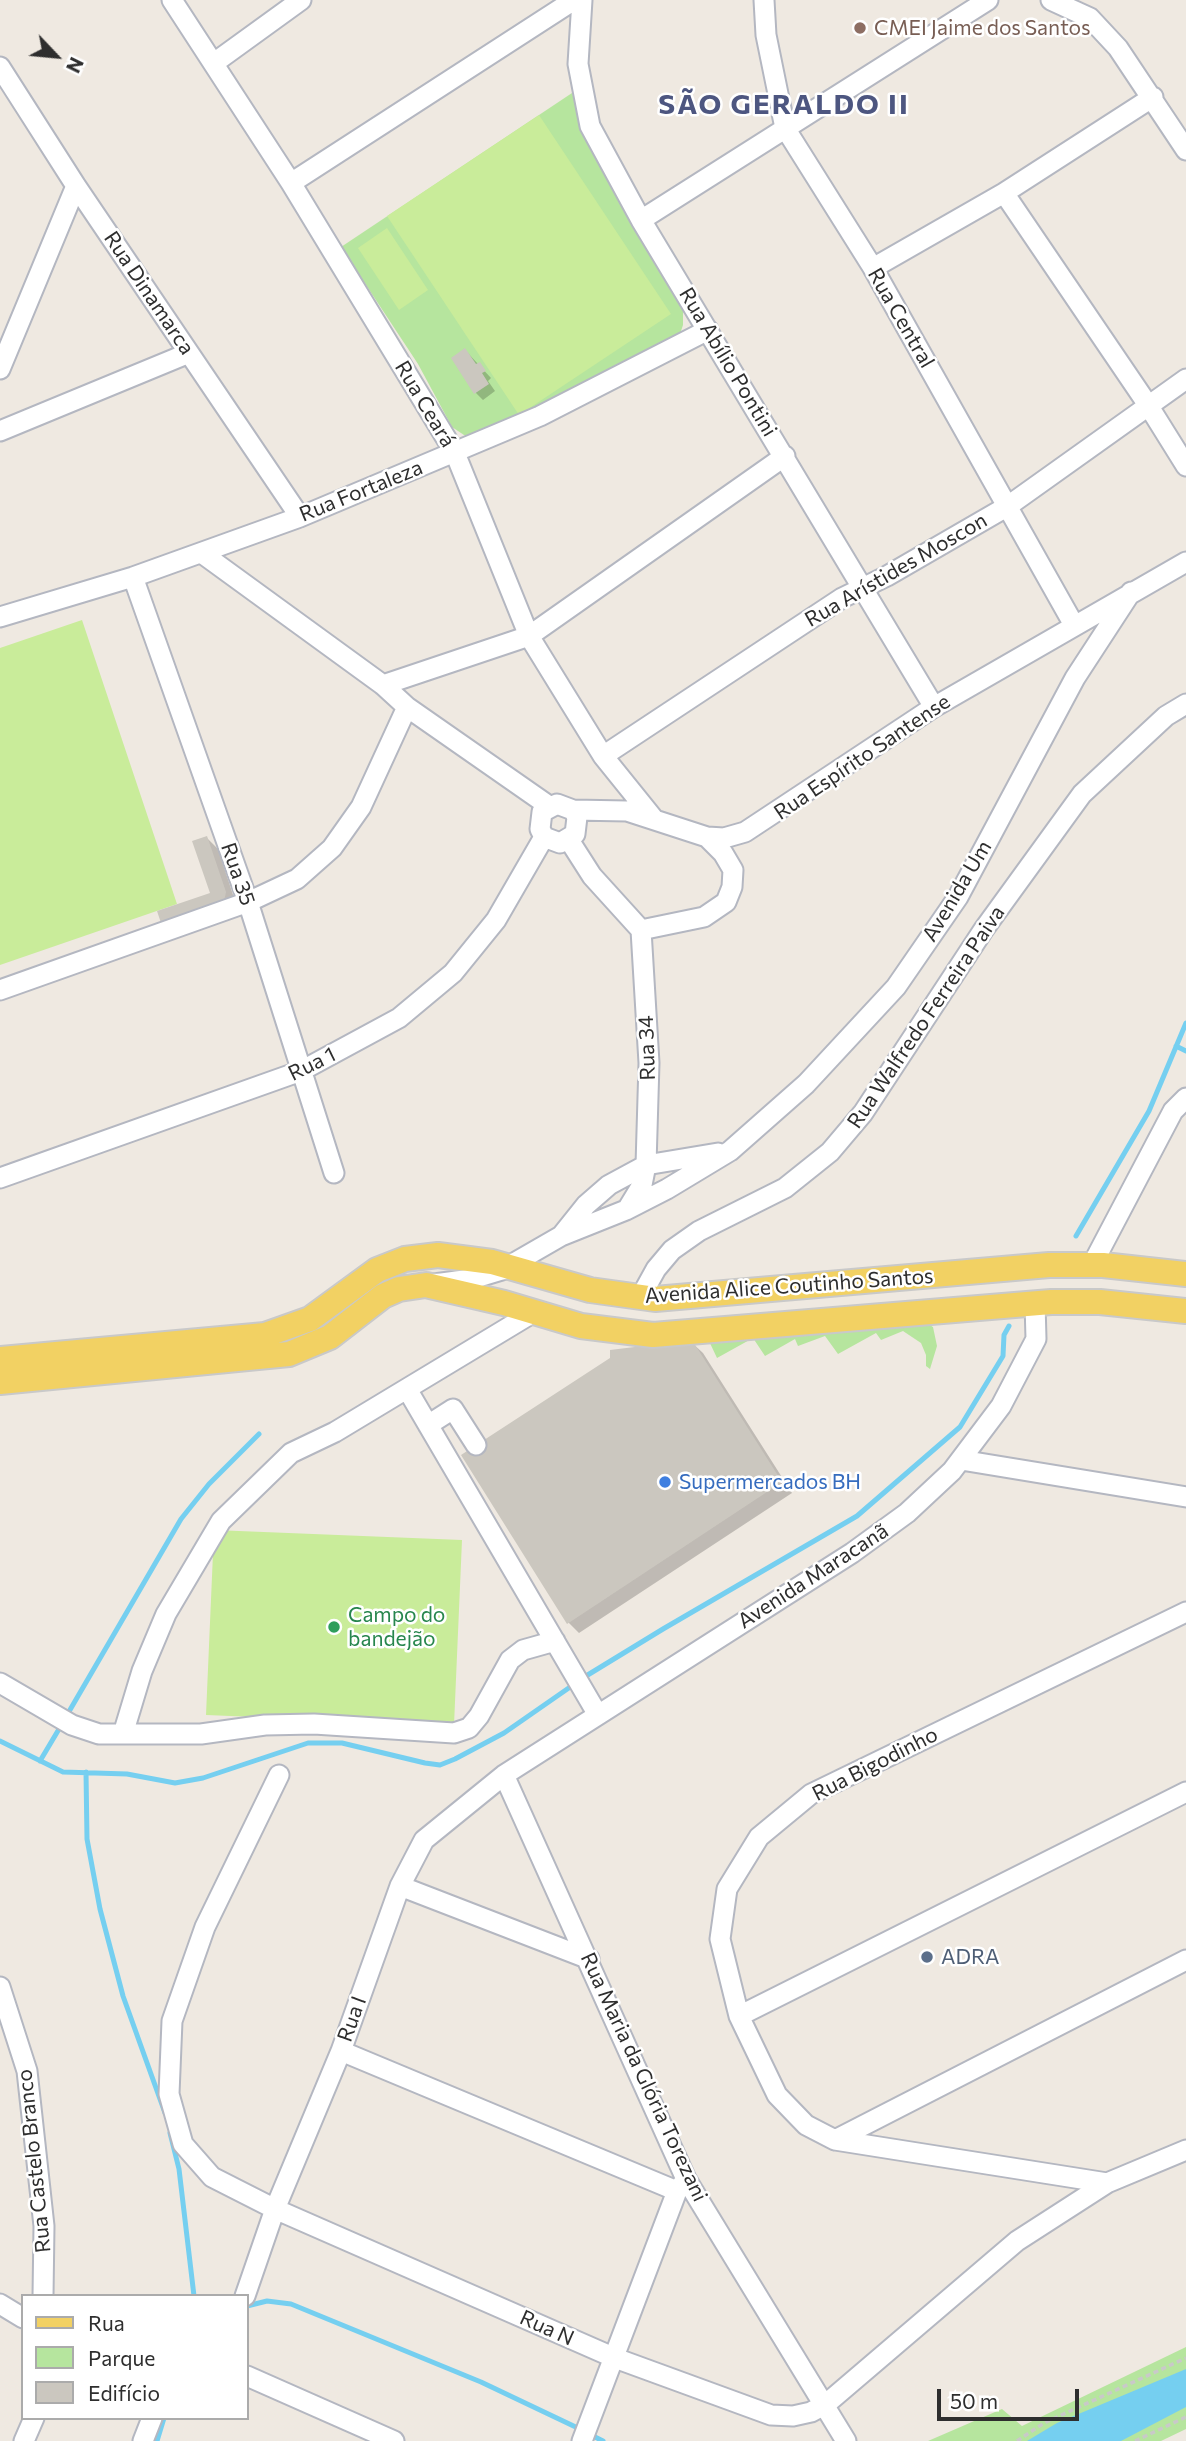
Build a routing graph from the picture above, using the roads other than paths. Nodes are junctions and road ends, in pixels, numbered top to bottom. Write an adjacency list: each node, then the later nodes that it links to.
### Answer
1 (172, 0): 8 (street, Rua Ceará)
2 (301, 0): 8 (street)
3 (574, 0): 13 (street)
4 (582, 0): 16 (street, Rua Abílio Pontini)
5 (764, 0): 11 (street, Rua Central)
6 (988, 0): 11 (street)
7 (1051, 0): 10 (street)
8 (214, 63): 13 (street, Rua Ceará)
9 (0, 68): 14 (street, Rua Dinamarca)
10 (1153, 97): 12 (street); 15 (street)
11 (785, 128): 16 (street); 17 (street, Rua Central)
12 (1186, 150)
13 (291, 183): 24 (street, Rua Ceará)
14 (76, 186): 19 (street, Rua Dinamarca); 20 (street)
15 (1004, 193): 17 (street); 22 (street)
16 (641, 220): 18 (street, Rua Abílio Pontini)
17 (873, 268): 27 (street, Rua Central)
18 (708, 330): 24 (street, Rua Fortaleza); 25 (street, Rua Abílio Pontini)
19 (189, 353): 23 (street); 28 (street, Rua Dinamarca)
20 (0, 369)
21 (1186, 379): 22 (street, Rua Arístides Moscon)
22 (1148, 405): 26 (street); 27 (street, Rua Arístides Moscon)
23 (0, 431)
24 (455, 453): 28 (street, Rua Fortaleza); 36 (street, Rua Ceará)
25 (785, 456): 32 (street, Rua Abílio Pontini); 36 (street)
26 (1186, 466)
27 (1008, 506): 32 (street, Rua Arístides Moscon); 35 (street, Rua Central)
28 (300, 517): 29 (street, Rua Fortaleza)
29 (203, 554): 31 (street, Rua Fortaleza); 37 (street)
30 (1186, 562): 33 (street, Rua Espírito Santense)
31 (133, 577): 34 (street, Rua Fortaleza); 48 (street, Rua 35)
32 (861, 588): 40 (street, Rua Abílio Pontini); 41 (street, Rua Arístides Moscon)
33 (1130, 592): 35 (street, Rua Espírito Santense); 53 (street, Avenida Um)
34 (0, 617)
35 (1074, 625): 40 (street, Rua Espírito Santense)
36 (529, 636): 37 (street); 41 (street, Rua Ceará)
37 (383, 685): 39 (street)
38 (1186, 704): 63 (street, Rua Walfredo Ferreira Paiva)
39 (407, 707): 42 (street); 48 (street)
40 (934, 707): 46 (street, Rua Espírito Santense)
41 (603, 755): 44 (street, Rua Ceará)
42 (549, 806): 43 (street); 45 (street)
43 (573, 810): 44 (street, Rua Espírito Santense); 47 (street)
44 (653, 818): 46 (street, Rua Espírito Santense)
45 (544, 837): 47 (street); 51 (street, Rua 1)
46 (707, 837): 49 (street)
47 (569, 840): 49 (street)
48 (248, 902): 50 (street); 51 (street, Rua 35)
49 (641, 930): 54 (street, Rua 34)
50 (0, 990)
51 (301, 1071): 55 (street, Rua 35); 56 (street, Rua 1)
52 (1186, 1098): 59 (street)
53 (730, 1151): 54 (street, Avenida Um); 57 (street, Avenida Um)
54 (646, 1165): 57 (street, Rua 34); 58 (street, Avenida Um)
55 (334, 1173)
56 (0, 1178)
57 (625, 1210): 58 (street, Avenida Um)
58 (561, 1236): 60 (street, Avenida Um)
59 (1092, 1265): 61 (main road, Avenida Alice Coutinho Santos); 63 (main road, Avenida Alice Coutinho Santos)
60 (509, 1266): 62 (street, Avenida Um); 63 (main road, Avenida Alice Coutinho Santos); 67 (main road, Avenida Alice Coutinho Santos)
61 (1186, 1274)
62 (426, 1285): 66 (main road, Avenida Alice Coutinho Santos); 68 (main road, Avenida Alice Coutinho Santos)
63 (640, 1298)
64 (1035, 1303): 65 (main road, Avenida Alice Coutinho Santos); 66 (main road, Avenida Alice Coutinho Santos); 72 (street, Avenida Maracanã)
65 (1186, 1311)
66 (534, 1312): 69 (street)
67 (0, 1359)
68 (0, 1382)
69 (407, 1390): 70 (street); 78 (street)
70 (428, 1425): 71 (street); 75 (street)
71 (476, 1444)
72 (961, 1460): 73 (street); 77 (street, Avenida Maracanã)
73 (1186, 1497)
74 (1186, 1612): 86 (street, Rua Bigodinho)
75 (555, 1641): 77 (street); 78 (street)
76 (0, 1683): 78 (street)
77 (598, 1715): 80 (street, Avenida Maracanã)
78 (122, 1734)
79 (279, 1774): 92 (street, Rua N)
80 (504, 1775): 82 (street, Rua I); 83 (street, Rua Maria da Glória Torezani)
81 (1186, 1792): 86 (street)
82 (400, 1886): 83 (street); 87 (street, Rua I)
83 (589, 1959): 91 (street, Rua Maria da Glória Torezani)
84 (1186, 1960): 88 (street)
85 (0, 1987): 93 (street, Rua Castelo Branco)
86 (739, 2016): 88 (street, Rua Bigodinho)
87 (341, 2051): 91 (street); 92 (street, Rua I)
88 (835, 2140): 90 (street, Rua Bigodinho)
89 (1186, 2150): 90 (street)
90 (1107, 2183): 99 (street)
91 (682, 2185): 97 (street); 99 (street, Rua Maria da Glória Torezani)
92 (275, 2209): 94 (street, Rua I); 97 (street, Rua N)
93 (43, 2294)
94 (246, 2294)
95 (0, 2304): 96 (street)
96 (21, 2317)
97 (615, 2358): 99 (street, Rua N); 105 (street)
98 (248, 2376): 104 (street)
99 (826, 2404): 106 (street, Rua Maria da Glória Torezani)
100 (33, 2420): 102 (street)
101 (151, 2420): 103 (street)
102 (24, 2441)
103 (143, 2441)
104 (394, 2441)
105 (582, 2441)
106 (846, 2441)

